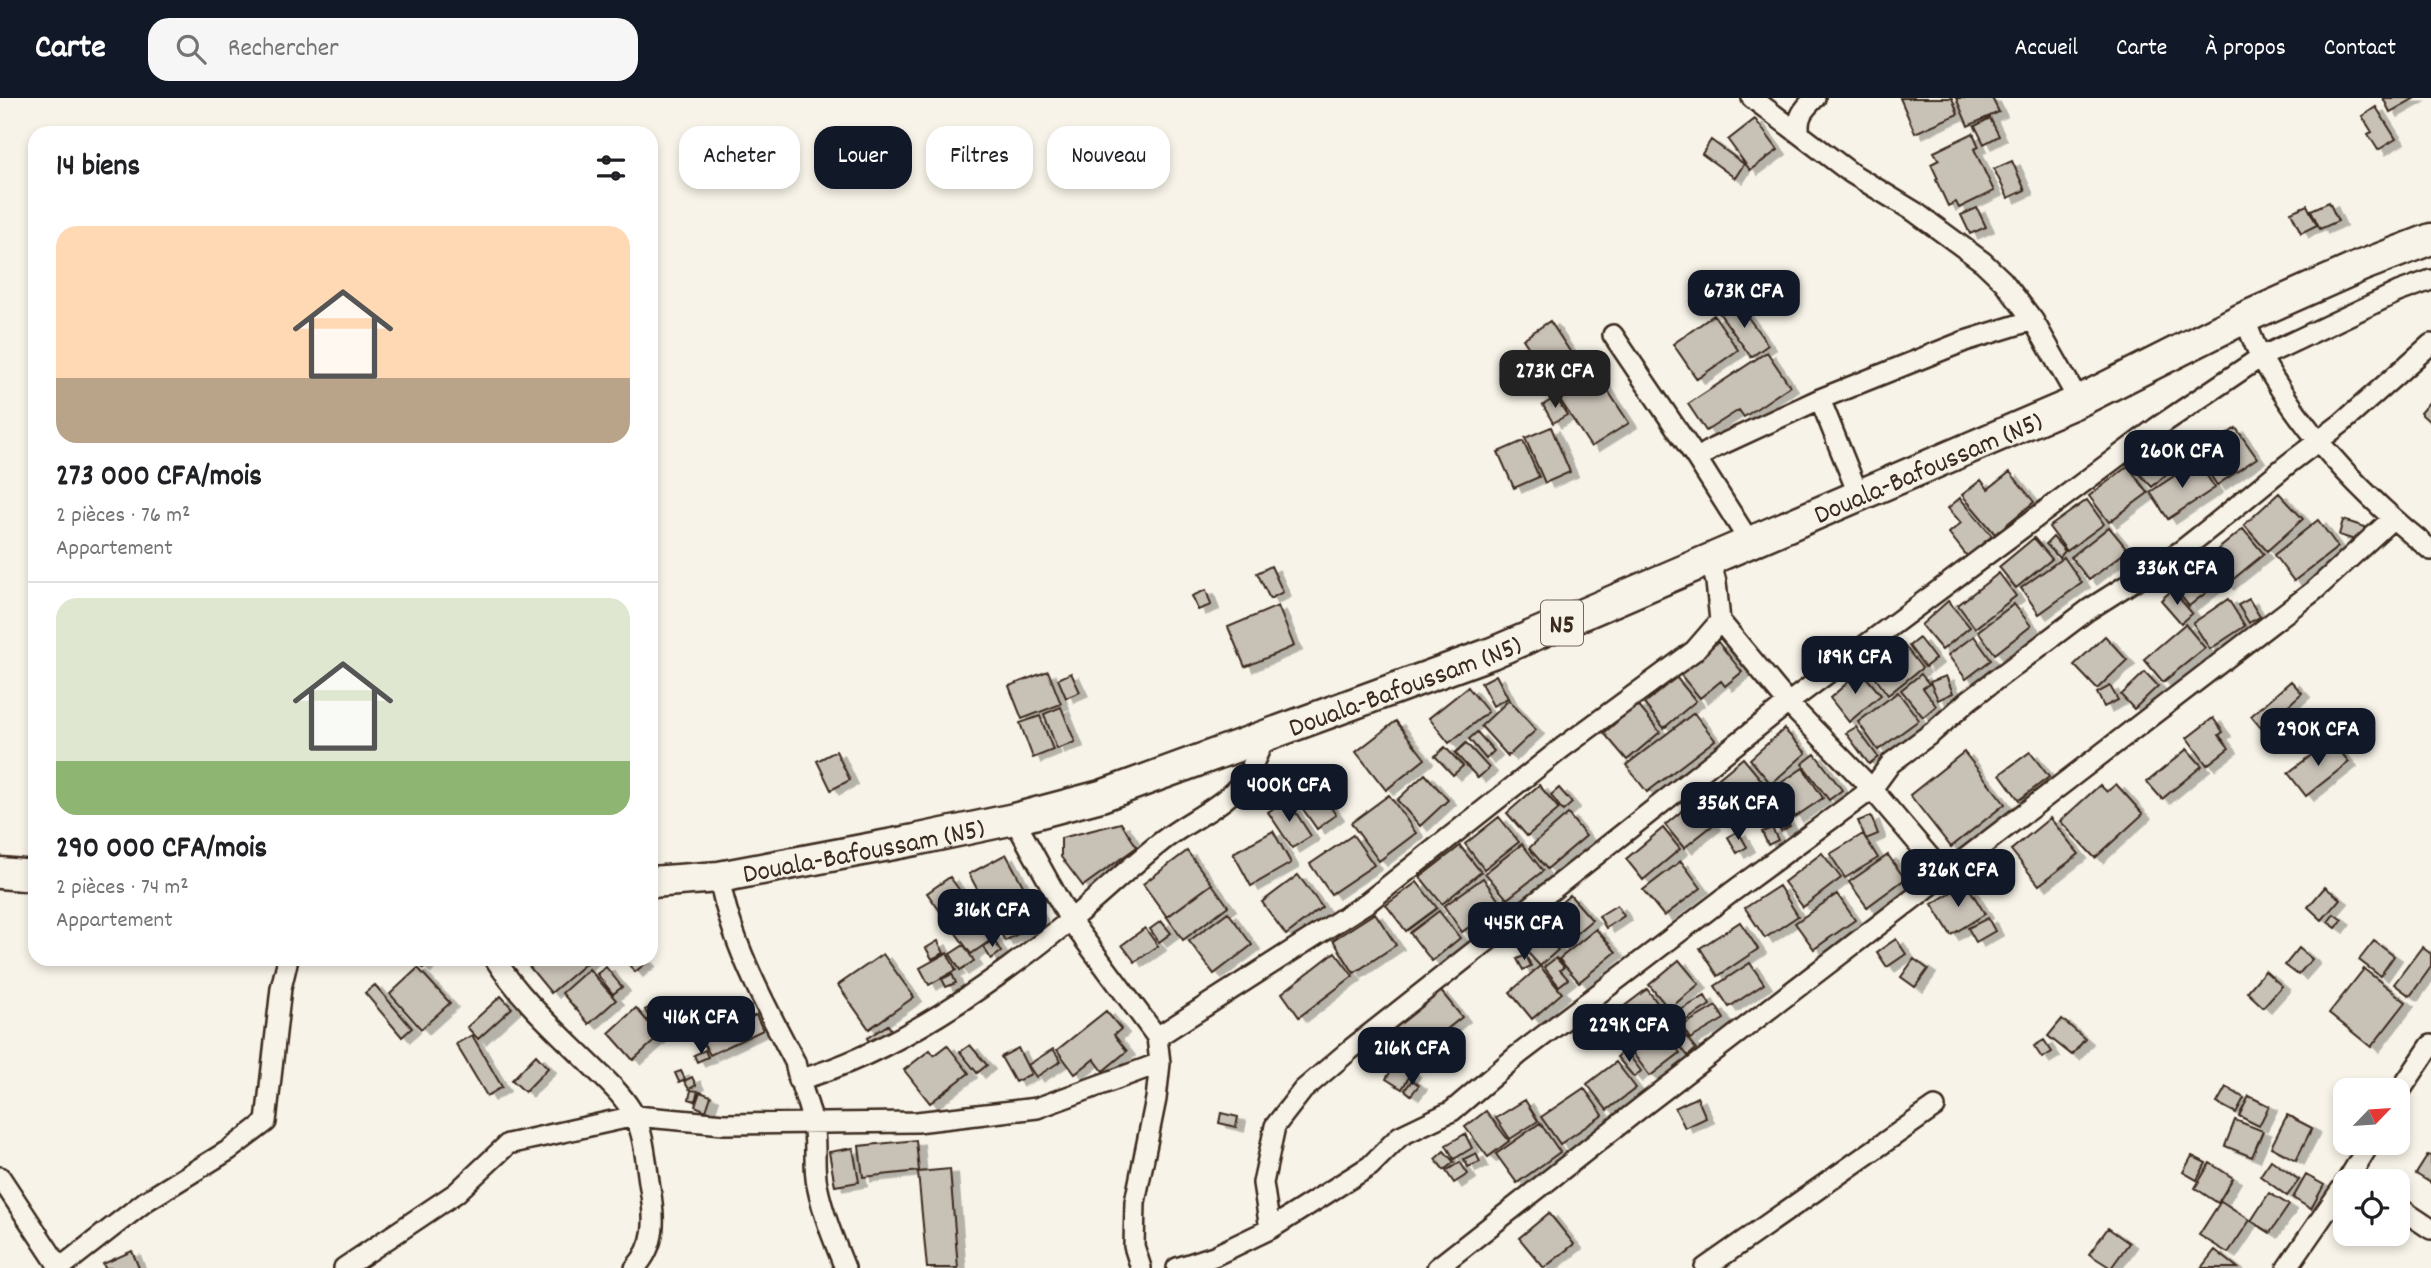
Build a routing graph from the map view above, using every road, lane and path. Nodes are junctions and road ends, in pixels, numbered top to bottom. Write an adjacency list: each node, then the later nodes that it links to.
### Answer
1 (1752, 98): 3 (street)
2 (1815, 98): 3 (street)
3 (1800, 134): 7 (street)
4 (2431, 239): 6 (highway, Douala-Bafoussam (N5) / N5)
5 (2431, 280): 10 (street)
6 (2244, 318): 10 (street); 12 (highway, Douala-Bafoussam (N5) / N5)
7 (2033, 320): 11 (street); 12 (street)
8 (1613, 335): 14 (street)
9 (2431, 344): 13 (street)
10 (2260, 357): 13 (street); 21 (street)
11 (1820, 399): 14 (street); 15 (street)
12 (2078, 401): 15 (highway, Douala-Bafoussam (N5) / N5)
13 (2316, 441): 16 (street); 23 (street)
14 (1697, 459): 17 (street)
15 (1859, 496): 17 (highway, Douala-Bafoussam (N5) / N5)
16 (2392, 519): 18 (street); 27 (street)
17 (1749, 541): 19 (highway, Douala-Bafoussam (N5) / N5)
18 (2431, 550)
19 (1710, 560): 20 (street); 22 (highway, Douala-Bafoussam (N5) / N5)
20 (1720, 621): 21 (street); 33 (street)
21 (1788, 703): 23 (street); 44 (street)
22 (1266, 734): 24 (highway, Douala-Bafoussam (N5) / N5); 30 (street)
23 (1872, 789): 27 (street); 44 (street)
24 (1014, 819): 28 (highway, Douala-Bafoussam (N5) / N5); 30 (street)
25 (0, 873): 26 (highway)
26 (28, 875)
27 (1945, 875): 52 (street)
28 (719, 877): 29 (highway, Douala-Bafoussam (N5) / N5); 37 (street)
29 (658, 881)
30 (1070, 920): 33 (street); 37 (street)
31 (286, 966): 46 (street)
32 (501, 966): 39 (street)
33 (1157, 1037): 35 (street)
34 (2431, 1045): 36 (street)
35 (1160, 1063): 40 (street); 50 (street)
36 (2409, 1078)
37 (798, 1080): 40 (street)
38 (1935, 1107): 53 (street)
39 (635, 1116): 40 (street); 47 (street); 48 (street)
40 (813, 1122): 49 (street)
41 (0, 1177): 46 (street)
42 (2333, 1206): 54 (street)
43 (2410, 1215): 45 (street)
44 (1270, 1229): 51 (street)
45 (2431, 1229)
46 (60, 1268)
47 (344, 1268)
48 (635, 1268)
49 (845, 1268)
50 (1141, 1268)
51 (1177, 1268)
52 (1437, 1268)
53 (1705, 1268)
54 (2287, 1268)

